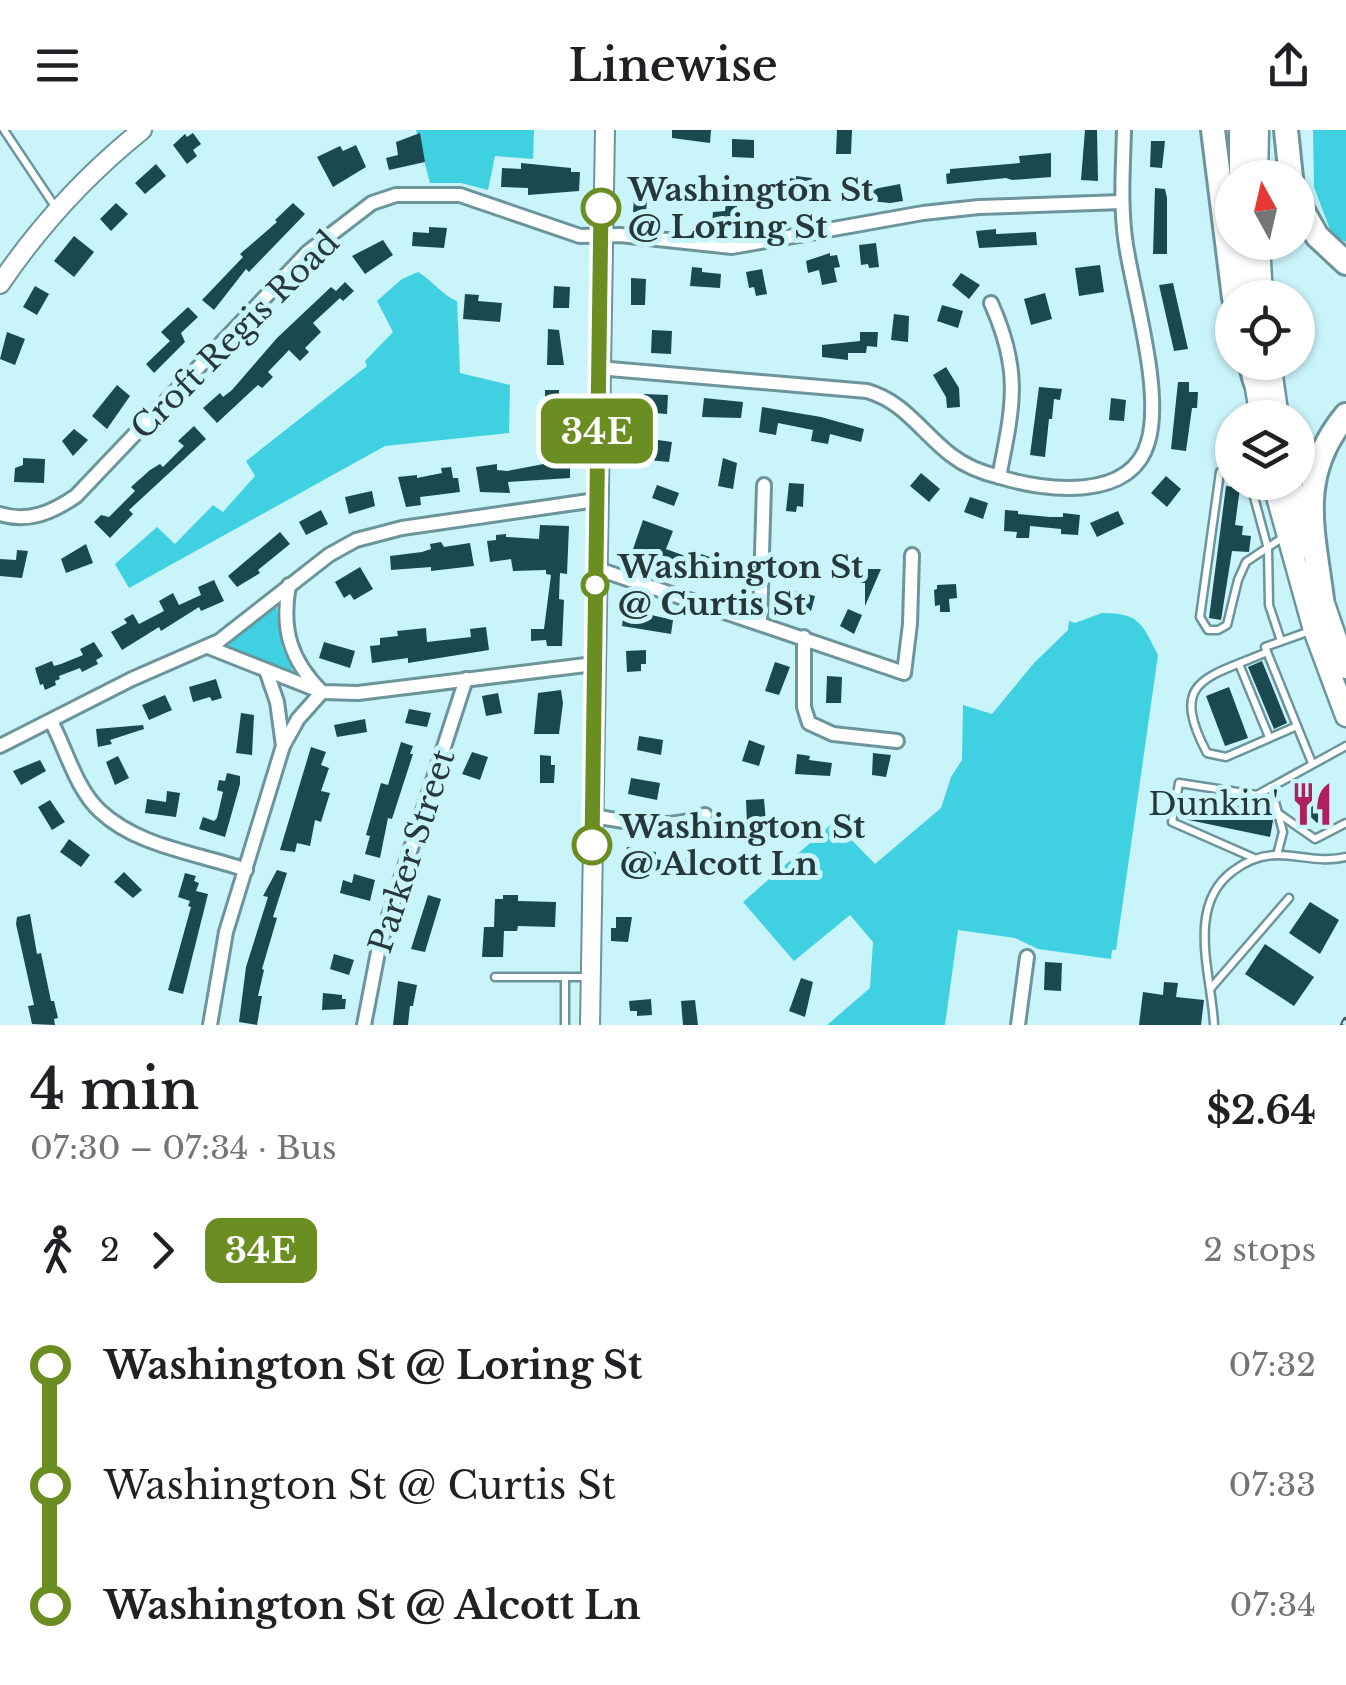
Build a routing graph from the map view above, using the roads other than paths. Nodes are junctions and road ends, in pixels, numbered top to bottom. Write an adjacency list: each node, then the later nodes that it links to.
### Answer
1 (4, 130): 13 (lane)
2 (142, 130): 13 (main road)
3 (605, 130): 15 (main road)
4 (1124, 130): 12 (street)
5 (1213, 130): 17 (highway)
6 (1240, 130): 9 (main road)
7 (1258, 130): 10 (main road)
8 (1286, 130): 11 (highway)
9 (1240, 160)
10 (1257, 160)
11 (1289, 160)
12 (1122, 202): 15 (street, Croft Regis Road); 22 (street)
13 (56, 209): 18 (main road)
14 (1315, 232): 16 (highway)
15 (600, 236): 20 (main road); 29 (street, Croft Regis Road)
16 (1346, 263)
17 (1232, 280)
18 (0, 284)
19 (990, 303): 22 (street)
20 (598, 368): 22 (street); 24 (main road)
21 (1346, 415): 35 (highway)
22 (999, 477)
23 (764, 485): 36 (street)
24 (596, 500): 33 (main road); 34 (street)
25 (1216, 500): 31 (lane)
26 (1255, 500): 31 (lane)
27 (1277, 500): 30 (main road)
28 (1296, 500): 35 (main road)
29 (0, 514)
30 (1286, 536): 31 (lane); 37 (main road)
31 (1268, 549): 39 (lane)
32 (912, 555): 38 (street)
33 (595, 568): 36 (street); 42 (main road)
34 (289, 585): 40 (street); 47 (street)
35 (1322, 600): 44 (main road)
36 (760, 621): 38 (street)
37 (1314, 630): 39 (lane); 48 (main road)
38 (804, 637): 52 (street)
39 (1280, 642): 41 (lane)
40 (208, 647): 45 (street); 49 (street)
41 (1267, 652): 43 (lane); 50 (lane)
42 (594, 664): 46 (street); 60 (main road)
43 (1239, 664): 51 (lane); 51 (lane)
44 (1346, 668)
45 (266, 670): 47 (street); 54 (street)
46 (466, 679): 47 (street); 73 (street, Parker Street)
47 (322, 692): 54 (street)
48 (1346, 716)
49 (51, 720): 53 (street); 65 (street)
50 (1297, 726): 51 (lane); 56 (lane)
51 (1269, 737)
52 (897, 741)
53 (0, 746)
54 (284, 746): 65 (street)
55 (1346, 746): 56 (lane)
56 (1312, 763): 57 (lane)
57 (1271, 787): 58 (lane); 64 (lane)
58 (1278, 813): 61 (lane); 62 (lane)
59 (705, 815): 60 (street)
60 (592, 816): 70 (main road)
61 (1346, 823)
62 (1277, 855): 63 (lane); 64 (lane)
63 (1346, 857)
64 (1254, 858): 71 (lane)
65 (246, 870): 72 (street)
66 (1288, 898): 71 (lane)
67 (1027, 957): 76 (street)
68 (565, 976): 69 (lane); 70 (lane); 74 (lane)
69 (496, 977)
70 (590, 977): 75 (main road)
71 (1210, 989): 77 (lane)
72 (210, 1025)
73 (364, 1025)
74 (565, 1025)
75 (590, 1025)
76 (1018, 1025)
77 (1214, 1025)

